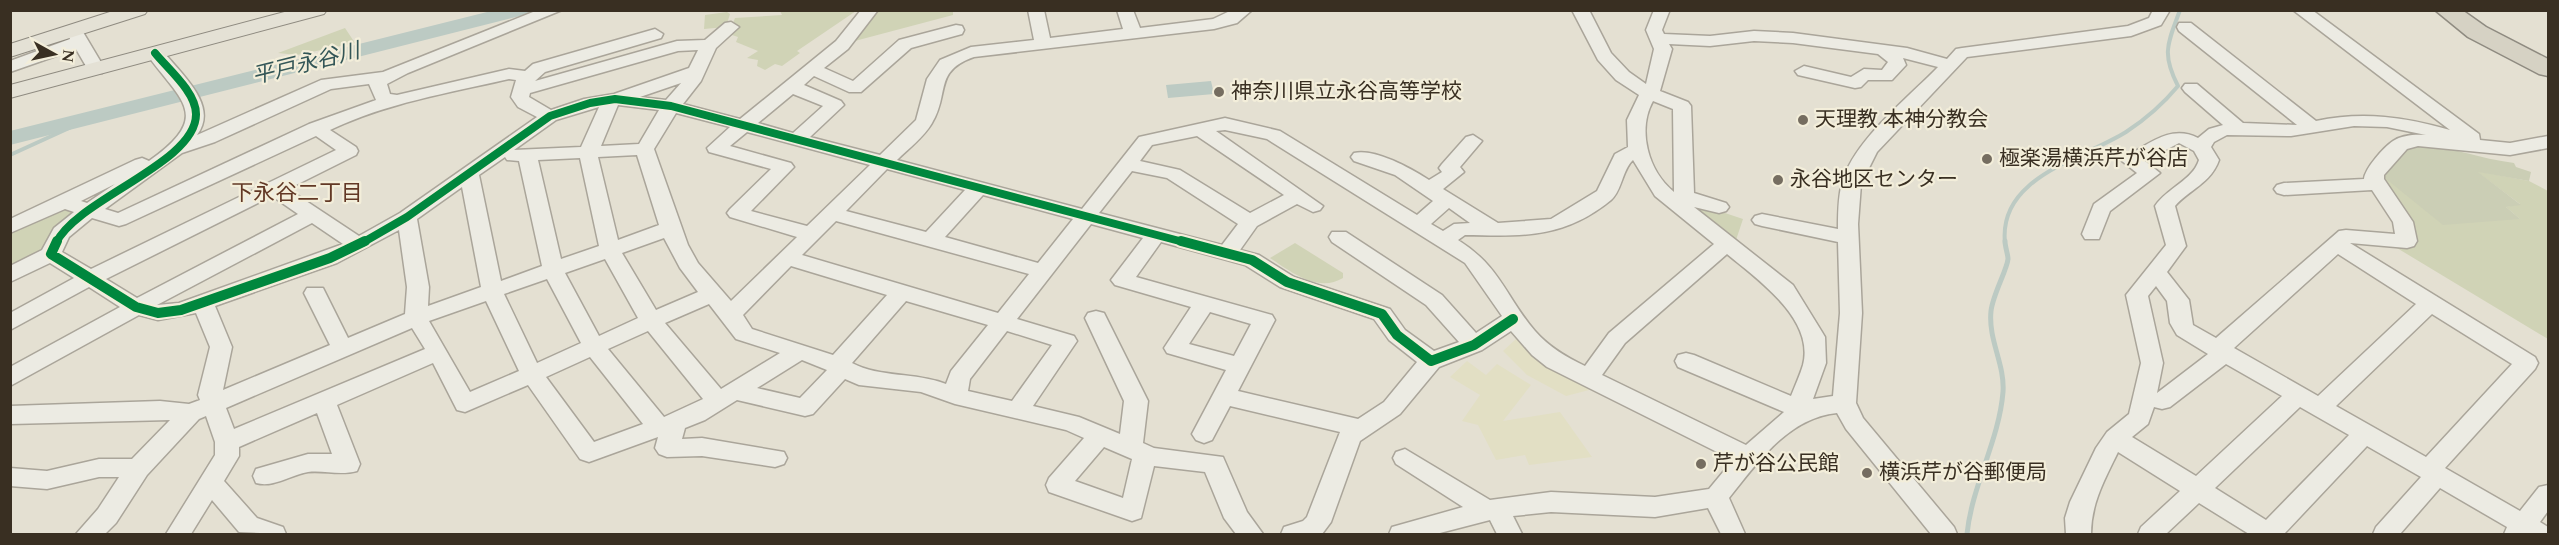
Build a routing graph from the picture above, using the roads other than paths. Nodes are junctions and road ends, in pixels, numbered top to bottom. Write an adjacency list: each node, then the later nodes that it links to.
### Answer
1 (105, 10): 22 (main road)
2 (138, 10): 20 (main road)
3 (317, 10): 27 (main road)
4 (554, 10): 35 (street)
5 (870, 10): 36 (street)
6 (958, 10): 17 (street)
7 (1036, 10): 23 (street)
8 (1125, 10): 18 (street)
9 (1245, 10): 18 (street)
10 (1580, 10): 40 (street)
11 (2162, 10): 29 (street)
12 (2301, 10): 54 (street)
13 (2446, 10): 32 (highway)
14 (1660, 11): 21 (street)
15 (730, 27): 24 (street)
16 (2185, 27): 47 (street)
17 (956, 30): 28 (street); 36 (street)
18 (1133, 33): 23 (street)
19 (655, 34): 37 (street)
20 (76, 36): 26 (main road); 30 (street); 31 (street)
21 (1659, 39): 25 (street); 40 (street)
22 (10, 40)
23 (1043, 43): 28 (street)
24 (708, 45): 34 (street); 37 (street)
25 (1883, 50): 29 (street); 33 (street)
26 (10, 51)
27 (156, 53): 31 (main road); 57 (street)
28 (962, 54): 62 (street)
29 (1949, 65): 88 (street)
30 (10, 67)
31 (96, 69): 39 (main road)
32 (2548, 69)
33 (1804, 70)
34 (694, 72): 42 (street); 43 (street)
35 (382, 77): 41 (street); 57 (street)
36 (798, 77): 45 (street); 50 (street)
37 (523, 85): 41 (street); 44 (street)
38 (2191, 88): 46 (street)
39 (10, 92)
40 (1647, 94): 56 (street); 71 (street)
41 (397, 100): 48 (street)
42 (613, 100): 43 (street); 44 (street); 58 (street)
43 (671, 106): 45 (street); 55 (street)
44 (550, 116): 61 (street)
45 (742, 126): 50 (street); 84 (street)
46 (2237, 127): 47 (street); 53 (street)
47 (2312, 127): 54 (street)
48 (316, 128): 66 (street); 73 (street)
49 (1200, 129): 63 (street); 79 (street); 80 (street)
50 (795, 141): 62 (street)
51 (1473, 141): 69 (street)
52 (2548, 142): 54 (street)
53 (2202, 147): 85 (street); 100 (street)
54 (2484, 147): 65 (street)
55 (645, 149): 58 (street); 82 (street)
56 (1638, 149): 71 (street); 83 (street)
57 (174, 152): 70 (street); 73 (street)
58 (588, 153): 59 (street); 94 (street)
59 (527, 156): 61 (street); 98 (street)
60 (1361, 157): 69 (street)
61 (488, 158): 64 (street)
62 (882, 164): 67 (street); 74 (street)
63 (1127, 164): 76 (street); 79 (street)
64 (469, 172): 77 (street); 103 (street)
65 (2377, 184): 68 (street); 92 (street)
66 (275, 189): 75 (street); 102 (street)
67 (977, 189): 76 (street); 89 (street)
68 (2284, 189)
69 (1438, 194): 80 (street); 83 (street)
70 (62, 201): 73 (street); 81 (street)
71 (1684, 203): 72 (street); 91 (street)
72 (1719, 207)
73 (88, 209): 95 (street)
74 (832, 213): 84 (street); 89 (street)
75 (312, 215): 93 (street); 110 (street)
76 (1084, 216): 86 (street); 99 (street)
77 (407, 217): 93 (street); 112 (street)
78 (1762, 220): 88 (street)
79 (1250, 222): 96 (street)
80 (1418, 225): 90 (street)
81 (10, 227)
82 (671, 228): 94 (street); 106 (street)
83 (1491, 228): 90 (street)
84 (811, 234): 97 (street)
85 (2092, 234)
86 (1156, 235): 96 (street); 109 (street)
87 (1339, 237): 118 (street)
88 (1849, 238): 136 (street)
89 (931, 240): 99 (street)
90 (1443, 240): 114 (street)
91 (1727, 243): 130 (street); 141 (street)
92 (2335, 243): 107 (street); 123 (street)
93 (358, 245): 108 (street)
94 (610, 250): 98 (street); 116 (street)
95 (51, 254): 101 (street); 102 (street)
96 (1227, 254): 124 (street)
97 (787, 258): 104 (street); 111 (street)
98 (553, 270): 103 (street); 119 (street)
99 (1042, 271): 115 (street)
100 (2156, 271): 123 (street); 140 (street)
101 (10, 275)
102 (88, 279): 110 (street); 117 (street)
103 (492, 291): 112 (street); 128 (street)
104 (903, 291): 115 (street); 126 (street)
105 (315, 293): 120 (street)
106 (714, 293): 111 (street); 116 (street)
107 (2431, 302): 139 (street); 156 (street)
108 (203, 303): 110 (street); 137 (street)
109 (1205, 303): 127 (street); 127 (street)
110 (136, 307): 129 (street)
111 (732, 313): 121 (street)
112 (416, 318): 120 (street); 122 (street)
113 (1096, 318): 151 (street)
114 (1513, 319): 118 (street); 130 (street)
115 (1003, 320): 132 (street); 138 (street)
116 (651, 321): 119 (street); 131 (street)
117 (10, 323)
118 (1474, 345): 124 (street)
119 (593, 346): 128 (street); 144 (street)
120 (342, 349): 137 (street)
121 (800, 351): 126 (street); 131 (street)
122 (438, 352): 128 (street); 135 (street)
123 (2221, 352): 134 (street); 140 (street)
124 (1431, 361): 145 (street)
125 (1686, 361): 141 (street)
126 (840, 366): 131 (street); 132 (street)
127 (1240, 366): 133 (street)
128 (531, 373): 144 (street)
129 (10, 378)
130 (1588, 378): 152 (street)
131 (726, 396): 144 (street)
132 (955, 396): 138 (street)
133 (1224, 396): 145 (street); 146 (street)
134 (2297, 396): 139 (street); 160 (street)
135 (324, 402): 150 (street); 157 (street)
136 (1844, 403): 141 (street); 173 (street)
137 (213, 404): 142 (street); 150 (street)
138 (1019, 408): 148 (street)
139 (2319, 408): 147 (street)
140 (2152, 409): 149 (street)
141 (1799, 410): 152 (street)
142 (191, 413): 143 (street); 155 (street)
143 (10, 415)
144 (667, 426): 153 (street)
145 (1361, 428): 169 (street)
146 (1204, 434)
147 (2364, 434): 156 (street); 176 (street)
148 (1100, 435): 151 (street); 151 (street)
149 (2115, 438): 160 (street); 174 (street)
150 (227, 442): 159 (street)
151 (1137, 451): 168 (street)
152 (1749, 457): 162 (street)
153 (775, 458)
154 (1405, 458): 163 (street)
155 (138, 468): 158 (street); 165 (street)
156 (2432, 473): 164 (street); 177 (street)
157 (265, 476)
158 (10, 477)
159 (211, 482): 166 (street); 167 (street)
160 (2198, 490): 175 (street); 176 (street)
161 (2548, 494): 164 (street)
162 (1716, 497): 163 (street); 172 (street)
163 (1492, 509): 170 (street); 171 (street)
164 (2526, 531)
165 (89, 534)
166 (178, 534)
167 (274, 534)
168 (1251, 534)
169 (1293, 534)
170 (1401, 534)
171 (1510, 534)
172 (1733, 534)
173 (1945, 534)
174 (2079, 534)
175 (2150, 534)
176 (2269, 534)
177 (2385, 534)

